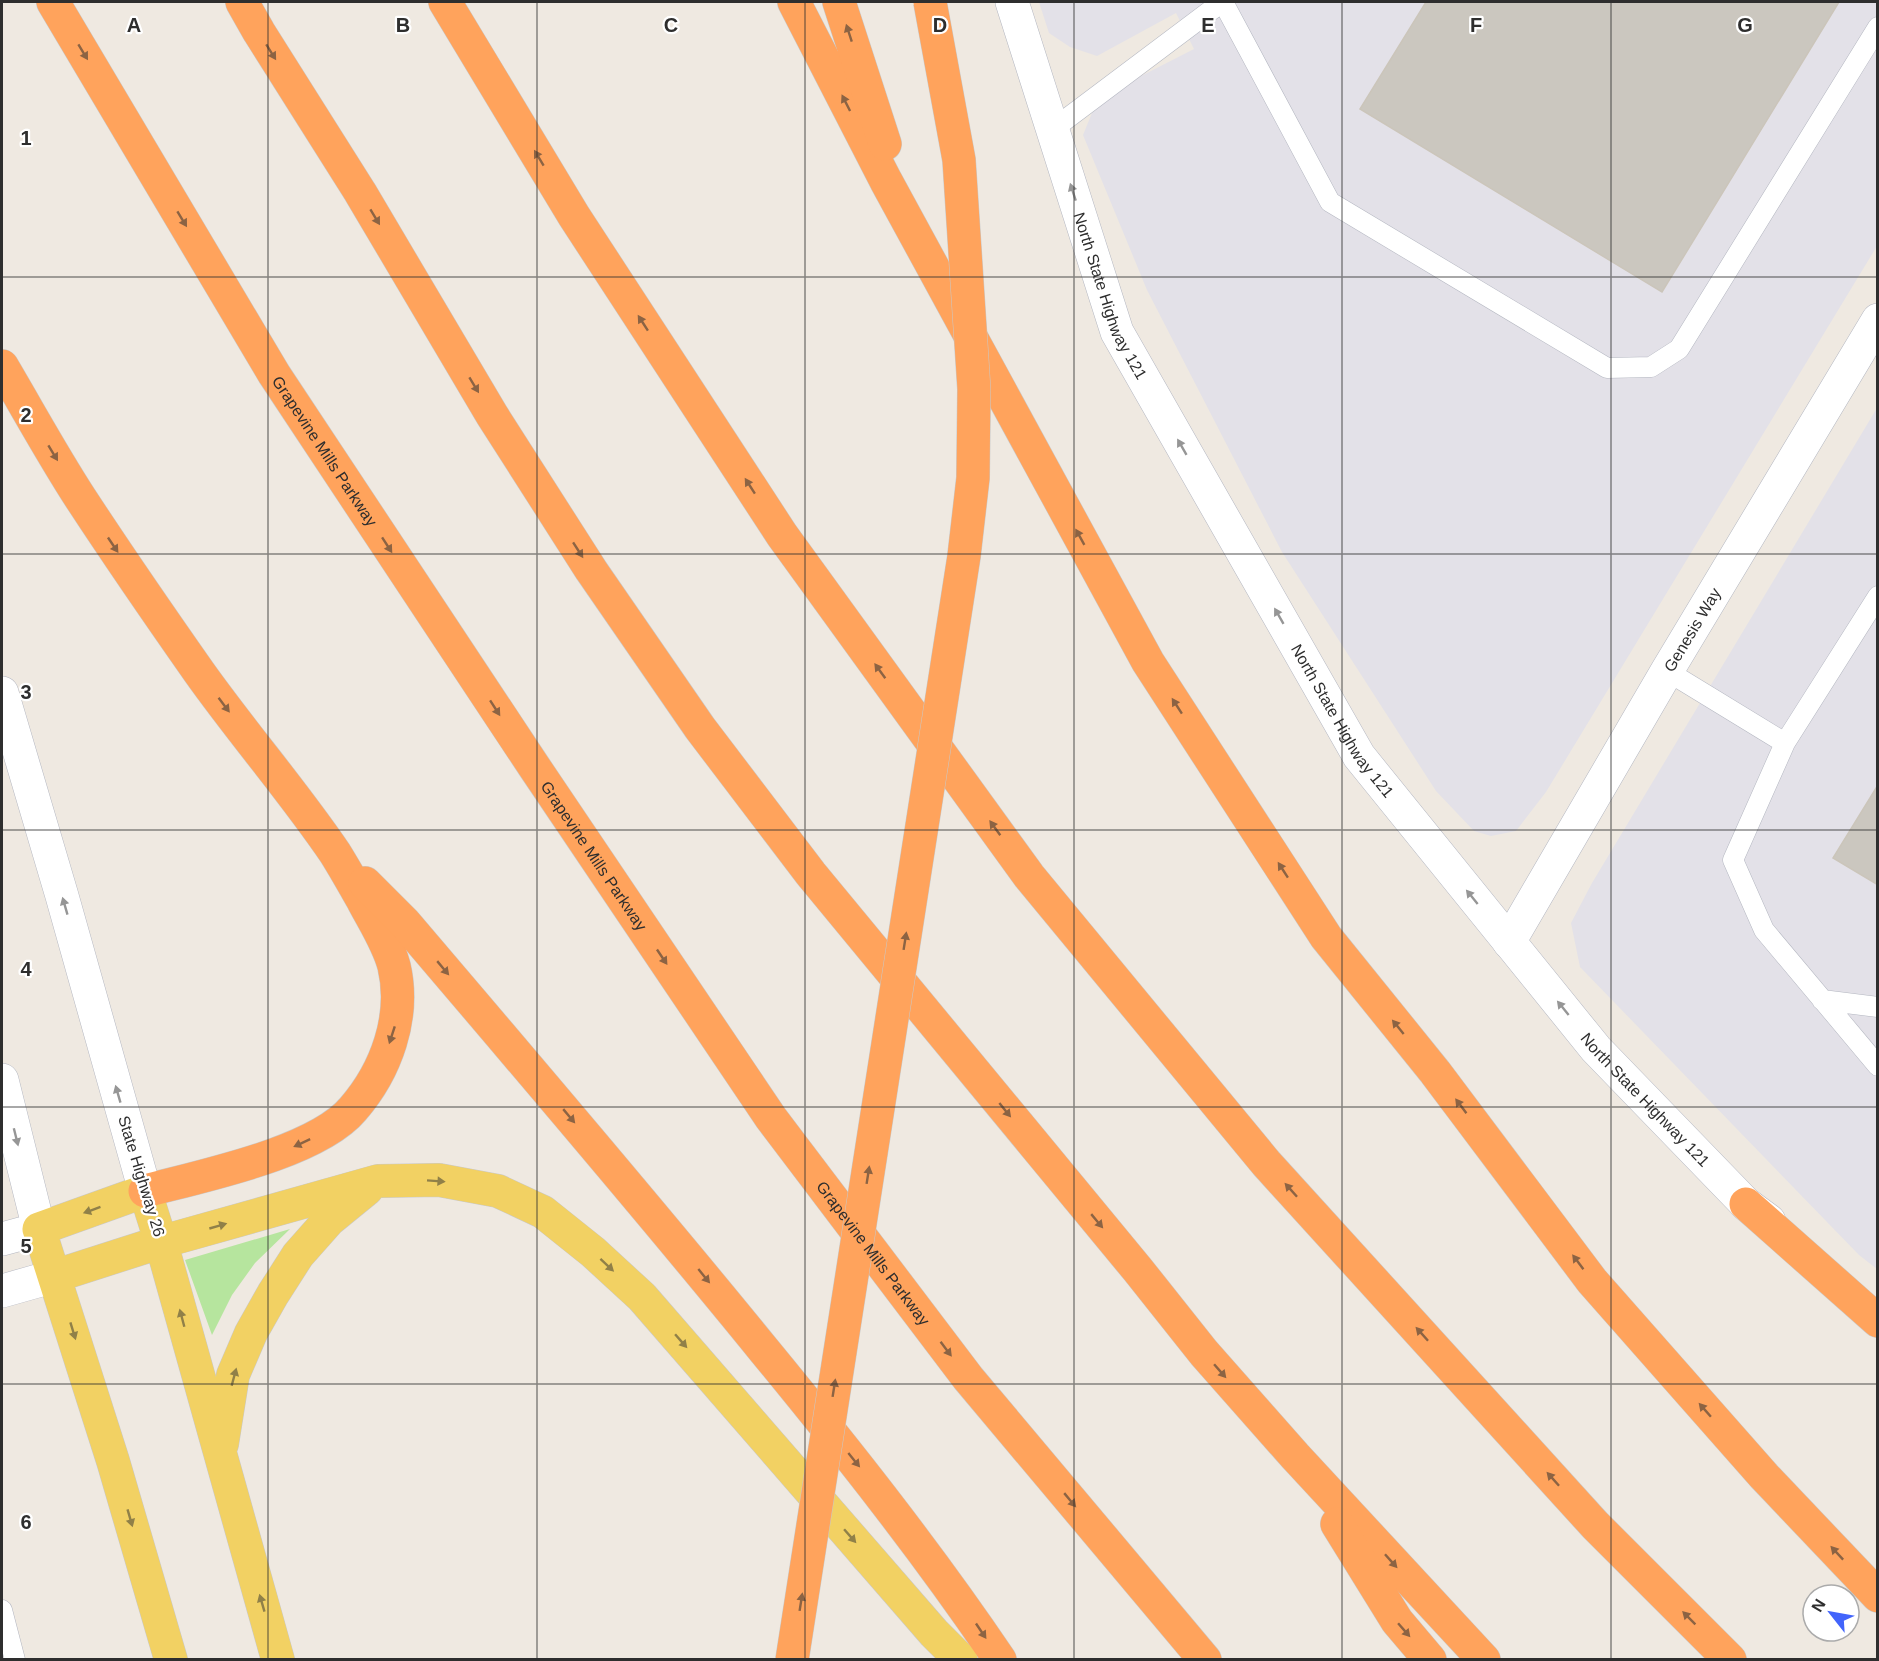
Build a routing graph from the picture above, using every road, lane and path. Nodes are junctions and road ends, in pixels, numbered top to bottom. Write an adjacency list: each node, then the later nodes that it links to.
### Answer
1 (53, 2): 44 (highway, Grapevine Mills Parkway, one-way to 44)
2 (242, 2): 35 (highway, one-way to 35)
3 (445, 2): 47 (highway, one-way to 3)
4 (794, 2): 11 (highway, one-way to 4)
5 (839, 2): 11 (highway, one-way to 5)
6 (930, 2): 41 (highway, one-way to 6, bridge)
7 (1012, 2): 10 (main road, North State Highway 121)
8 (1222, 2): 9 (lane); 10 (lane)
9 (1878, 27)
10 (1053, 129): 19 (main road, North State Highway 121, one-way to 10)
11 (912, 229): 36 (highway, one-way to 11)
12 (1878, 320): 15 (main road, Genesis Way)
13 (2, 366): 18 (highway, one-way to 18)
14 (1878, 596): 17 (lane)
15 (1666, 671): 17 (lane); 19 (main road, Genesis Way)
16 (2, 693): 25 (main road, State Highway 26, one-way to 16)
17 (1785, 743): 20 (lane)
18 (336, 855): 25 (highway, one-way to 25); 43 (highway, one-way to 43)
19 (1509, 942): 26 (main road, North State Highway 121, one-way to 19)
20 (1822, 1000): 21 (lane); 22 (lane)
21 (1878, 1007)
22 (1878, 1066)
23 (2, 1080): 27 (main road, one-way to 27)
24 (378, 1181): 29 (main road, one-way to 24); 34 (main road, one-way to 24); 42 (main road, one-way to 42)
25 (145, 1191): 27 (main road, one-way to 27); 29 (main road, State Highway 26)
26 (1746, 1204): 32 (main road, North State Highway 121); 33 (highway)
27 (39, 1229): 28 (main road); 30 (main road)
28 (2, 1239)
29 (161, 1242): 30 (main road); 34 (main road, State Highway 26, one-way to 29)
30 (55, 1276): 31 (main road); 39 (main road, one-way to 39)
31 (2, 1291)
32 (1878, 1304)
33 (1878, 1321)
34 (220, 1456): 40 (main road, State Highway 26, one-way to 34)
35 (1295, 1456): 45 (highway, one-way to 45); 46 (highway, one-way to 46)
36 (1878, 1596)
37 (2, 1610): 38 (lane)
38 (15, 1659)
39 (171, 1659)
40 (278, 1659)
41 (792, 1659)
42 (961, 1659)
43 (1000, 1659)
44 (1205, 1659)
45 (1430, 1659)
46 (1484, 1659)
47 (1730, 1659)

